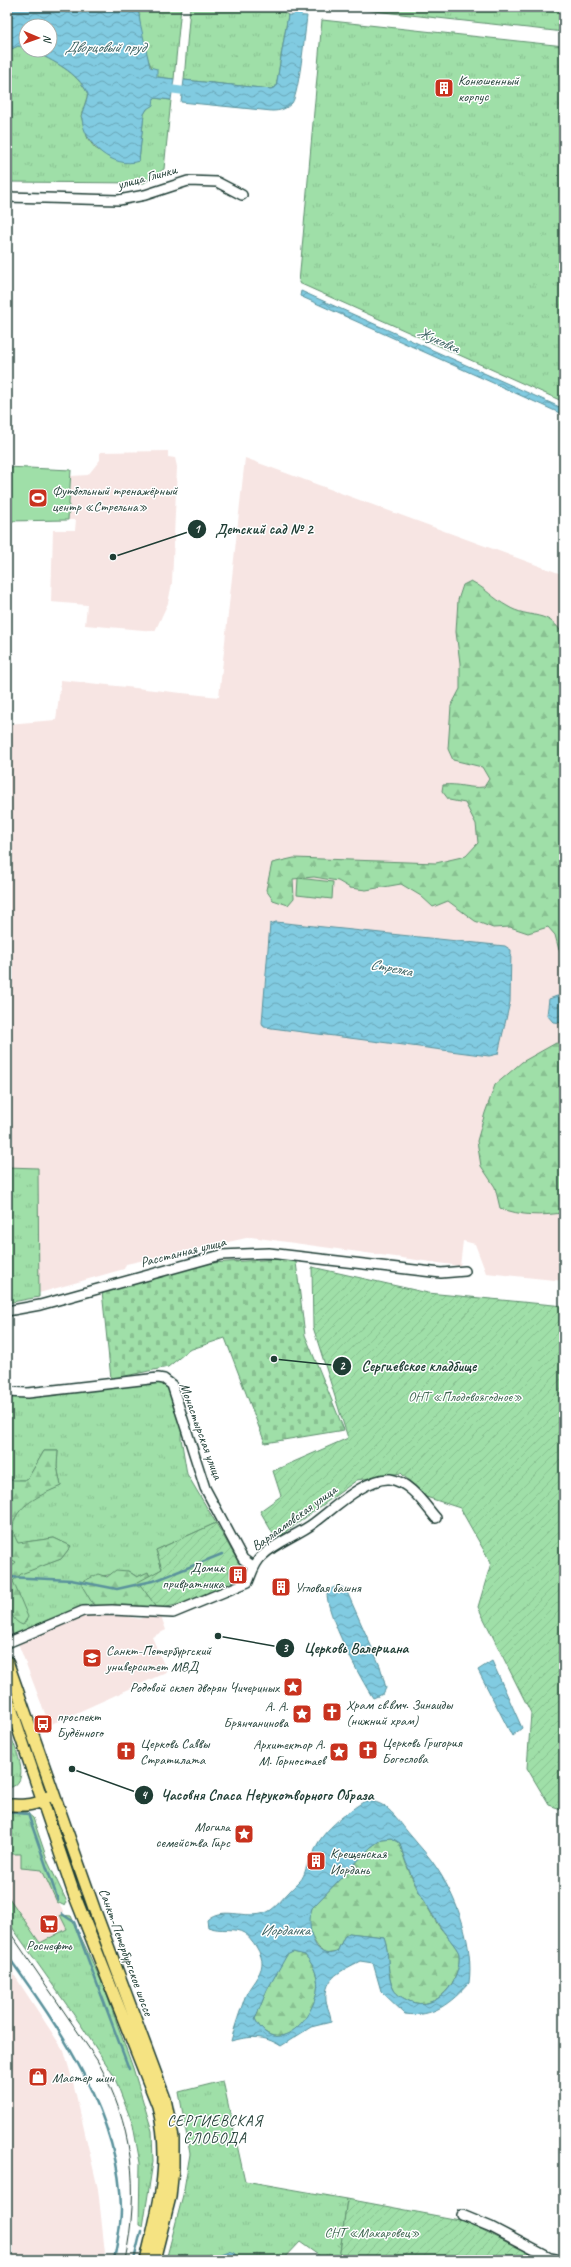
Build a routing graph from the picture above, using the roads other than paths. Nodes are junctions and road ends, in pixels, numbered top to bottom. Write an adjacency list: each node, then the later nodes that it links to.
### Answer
1 (242, 195): 2 (street, улица Глинки)
2 (7, 197)
3 (465, 1271): 4 (street, Расстанная улица)
4 (7, 1311)
5 (7, 1392): 7 (street, Монастырская улица)
6 (436, 1518): 7 (street, Варлаамовская улица)
7 (254, 1567): 8 (street, Варлаамовская улица)
8 (7, 1643)
9 (7, 1661): 11 (main road, Санкт-Петербургское шоссе)
10 (7, 1696): 13 (main road, Санкт-Петербургское шоссе)
11 (53, 1793): 13 (main road); 17 (main road, Санкт-Петербургское шоссе)
12 (7, 1797): 13 (main road)
13 (41, 1798): 14 (main road); 16 (main road, Санкт-Петербургское шоссе)
14 (7, 1805)
15 (462, 2215): 18 (street)
16 (146, 2260)
17 (154, 2260)
18 (561, 2260)

